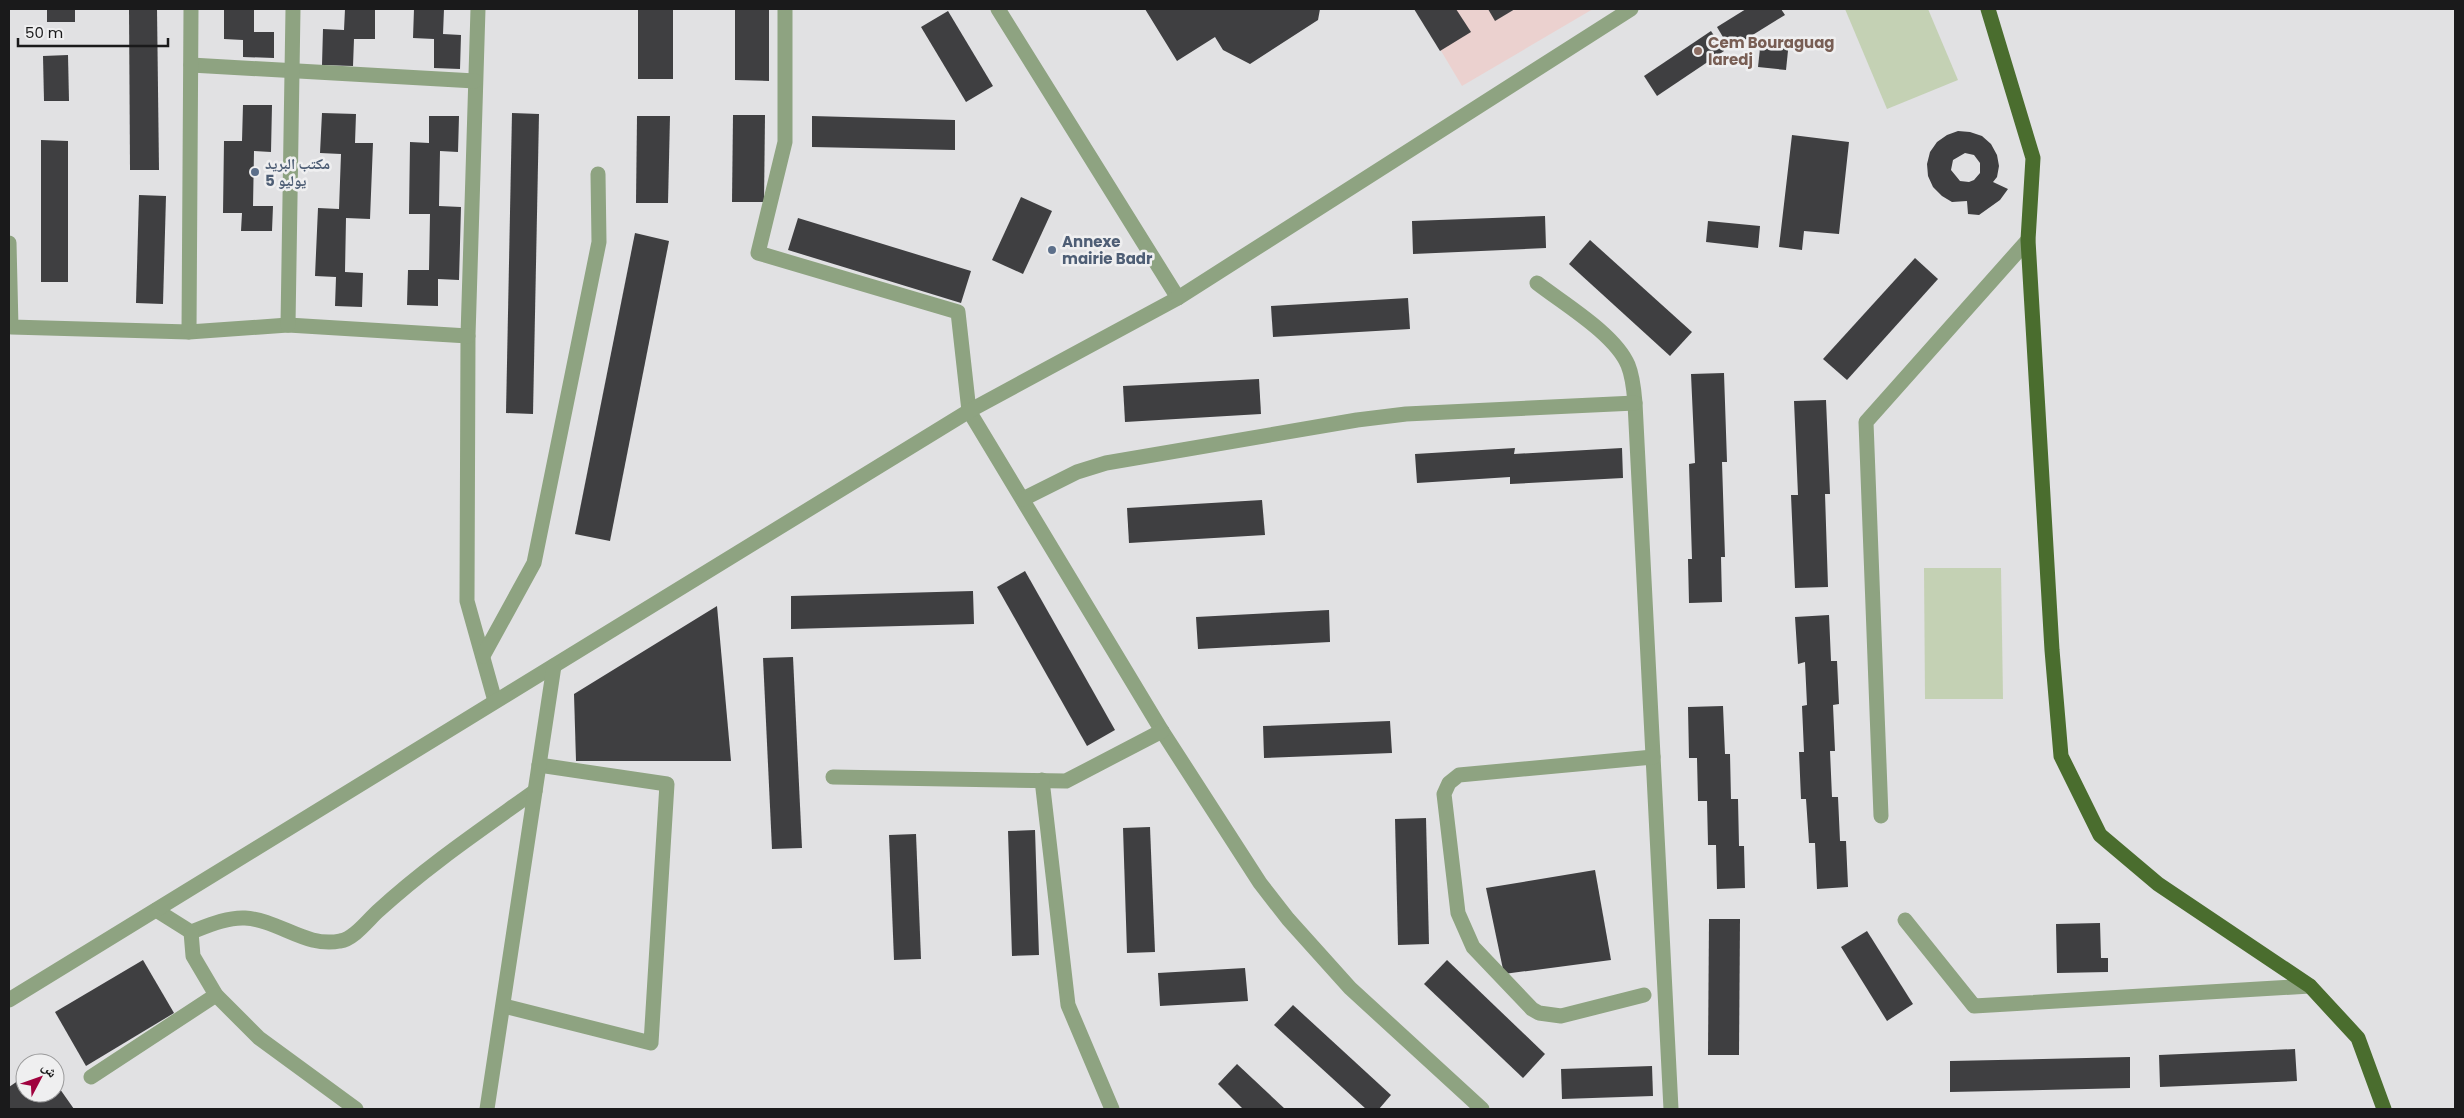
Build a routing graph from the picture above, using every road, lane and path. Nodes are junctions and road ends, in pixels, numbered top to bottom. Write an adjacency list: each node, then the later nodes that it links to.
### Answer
1 (191, 9): 8 (street)
2 (293, 9): 9 (street)
3 (478, 9): 10 (street)
4 (785, 9): 20 (street)
5 (998, 9): 15 (street)
6 (1631, 9): 15 (street)
7 (1988, 9): 12 (main road)
8 (190, 65): 9 (street); 17 (street)
9 (292, 71): 10 (street); 16 (street)
10 (475, 81): 18 (street)
11 (598, 174): 22 (street)
12 (2028, 240): 31 (street); 35 (main road)
13 (9, 243): 17 (street)
14 (1537, 283): 19 (street)
15 (1178, 298): 20 (street)
16 (288, 325): 17 (street); 18 (street)
17 (188, 332)
18 (468, 336): 22 (street)
19 (1635, 403): 21 (street); 26 (street)
20 (970, 411): 21 (street); 23 (street)
21 (1024, 500): 25 (street)
22 (483, 656): 24 (street)
23 (554, 666): 24 (street); 27 (street)
24 (495, 702): 32 (street)
25 (1162, 731): 29 (street); 44 (street)
26 (1653, 757): 37 (street); 45 (street)
27 (539, 765): 30 (street); 39 (street)
28 (833, 777): 29 (street)
29 (1042, 780): 43 (street)
30 (535, 791): 34 (street); 39 (street)
31 (1881, 816)
32 (156, 910): 34 (street); 38 (street)
33 (1905, 920): 35 (street)
34 (190, 932): 36 (street)
35 (2310, 986): 46 (main road)
36 (216, 995): 40 (street); 41 (street)
37 (1644, 995)
38 (9, 1000)
39 (504, 1006): 42 (street)
40 (91, 1077)
41 (356, 1109)
42 (487, 1109)
43 (1112, 1109)
44 (1482, 1109)
45 (1671, 1109)
46 (2384, 1109)

